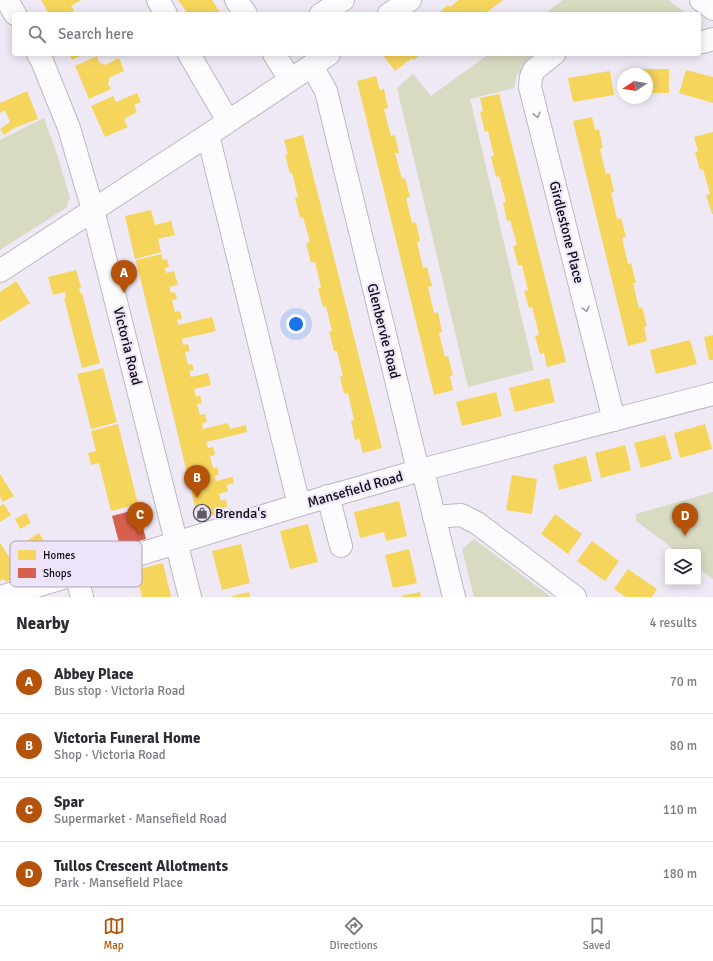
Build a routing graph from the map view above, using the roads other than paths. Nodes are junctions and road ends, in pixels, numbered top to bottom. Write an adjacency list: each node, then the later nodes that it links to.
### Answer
1 (7, 0): 8 (street)
2 (158, 0): 9 (street)
3 (236, 0): 10 (street)
4 (343, 0): 11 (street)
5 (410, 0): 12 (street)
6 (700, 0): 7 (street)
7 (713, 9)
8 (14, 12)
9 (165, 12)
10 (245, 12)
11 (324, 12)
12 (392, 12)
13 (713, 39): 14 (street)
14 (701, 42)
15 (39, 56): 23 (street, Victoria Road)
16 (190, 56): 21 (street)
17 (275, 56): 20 (street)
18 (552, 56): 26 (street, Girdlestone Place, one-way to 26)
19 (320, 60): 20 (street); 27 (street, Glenbervie Road)
20 (290, 79): 21 (street)
21 (228, 121): 22 (street)
22 (208, 135): 23 (street); 29 (street)
23 (94, 210): 24 (street); 31 (street, Victoria Road)
24 (0, 271)
25 (713, 394): 26 (street, Mansefield Road)
26 (614, 420): 27 (street, Mansefield Road)
27 (421, 470): 28 (street, Mansefield Road); 30 (street, Glenbervie Road)
28 (328, 496): 29 (street, Mansefield Road); 32 (street)
29 (299, 505): 31 (street, Mansefield Road)
30 (434, 517): 39 (street, Glenbervie Road); 40 (street)
31 (176, 543): 33 (street, Mansefield Road); 38 (street, Victoria Road)
32 (341, 546)
33 (142, 554)
34 (34, 587): 36 (street, Mansefield Road)
35 (79, 587): 37 (street)
36 (1, 597)
37 (82, 597)
38 (190, 597)
39 (454, 597)
40 (575, 597)

